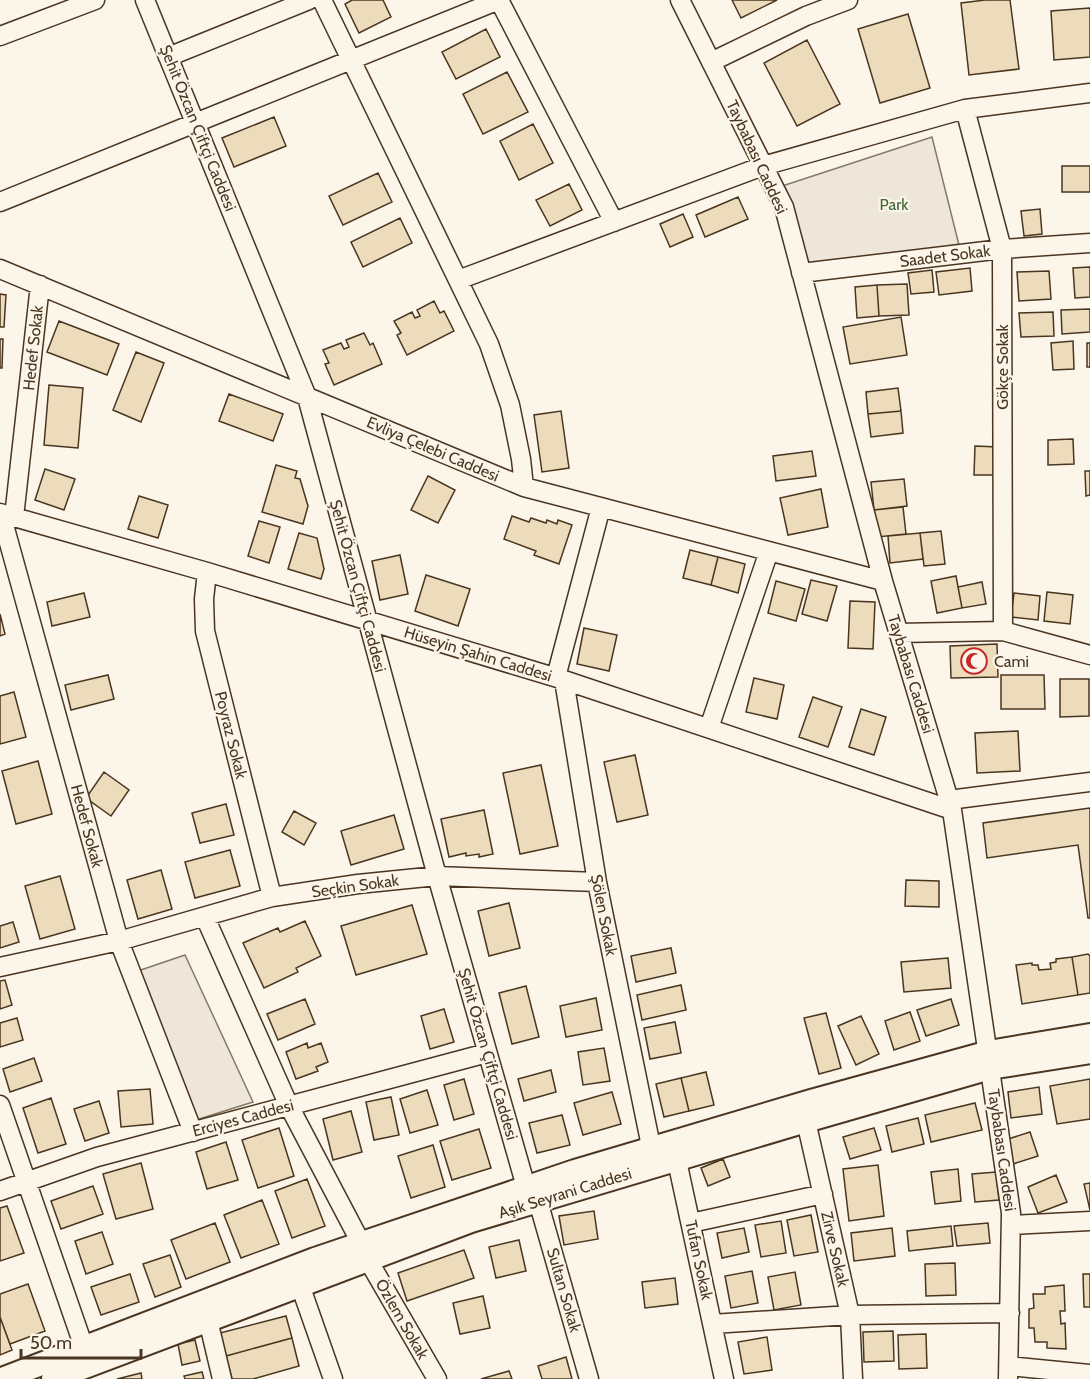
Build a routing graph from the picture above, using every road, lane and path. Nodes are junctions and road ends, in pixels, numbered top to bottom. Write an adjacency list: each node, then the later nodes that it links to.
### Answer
1 (95, 0): 9 (street)
2 (145, 0): 10 (street, Şehit Özcan Çiftçi Caddesi)
3 (309, 0): 10 (street)
4 (322, 0): 11 (street)
5 (499, 0): 11 (street); 18 (street)
6 (680, 0): 12 (street, Taybabası Caddesi)
7 (848, 0): 8 (street)
8 (820, 4): 12 (street)
9 (0, 36)
10 (168, 57): 15 (street, Şehit Özcan Çiftçi Caddesi)
11 (351, 59): 15 (street); 23 (street)
12 (711, 62): 16 (street, Taybabası Caddesi)
13 (1090, 93): 14 (street)
14 (964, 109): 16 (street); 20 (street, Gökçe Sokak)
15 (195, 123): 17 (street); 25 (street, Şehit Özcan Çiftçi Caddesi)
16 (763, 166): 18 (street); 22 (street, Taybabası Caddesi)
17 (0, 202)
18 (614, 222): 23 (street)
19 (1090, 243): 20 (street, Saadet Sokak)
20 (1002, 249): 22 (street, Saadet Sokak); 33 (street, Gökçe Sokak)
21 (0, 269): 24 (street, Evliya Çelebi Caddesi)
22 (801, 273): 31 (street, Taybabası Caddesi)
23 (458, 280): 26 (street)
24 (40, 285): 25 (street, Evliya Çelebi Caddesi); 28 (street, Hedef Sokak)
25 (307, 397): 26 (street, Evliya Çelebi Caddesi); 32 (street, Şehit Özcan Çiftçi Caddesi)
26 (524, 487): 27 (street, Evliya Çelebi Caddesi)
27 (602, 507): 29 (street, Evliya Çelebi Caddesi); 36 (street)
28 (5, 515): 30 (street, Hüseyin Şahin Caddesi); 44 (street, Hedef Sokak)
29 (769, 551): 31 (street, Evliya Çelebi Caddesi); 37 (street)
30 (207, 572): 32 (street, Hüseyin Şahin Caddesi); 42 (street, Poyraz Sokak)
31 (883, 581): 34 (street, Taybabası Caddesi)
32 (368, 621): 36 (street, Hüseyin Şahin Caddesi); 40 (street, Şehit Özcan Çiftçi Caddesi)
33 (1003, 631): 34 (street); 35 (street)
34 (898, 633): 39 (street, Taybabası Caddesi)
35 (1090, 655)
36 (560, 679): 37 (street, Hüseyin Şahin Caddesi); 41 (street, Şölen Sokak)
37 (709, 728): 39 (street, Hüseyin Şahin Caddesi)
38 (1090, 782): 39 (street)
39 (951, 805): 49 (street, Taybabası Caddesi)
40 (437, 876): 41 (street, Seçkin Sokak); 42 (street, Seçkin Sokak); 48 (street, Şehit Özcan Çiftçi Caddesi)
41 (597, 882): 55 (street, Şölen Sokak)
42 (272, 897): 43 (street, Seçkin Sokak)
43 (205, 917): 44 (street, Seçkin Sokak); 51 (street, Özlem Sokak)
44 (119, 940): 45 (street, Seçkin Sokak); 53 (street, Hedef Sokak)
45 (0, 967)
46 (1090, 1035): 49 (main road)
47 (1090, 1052): 49 (main road, Aşık Seyrani Caddesi)
48 (487, 1053): 51 (street, Erciyes Caddesi); 58 (street, Şehit Özcan Çiftçi Caddesi)
49 (990, 1060): 52 (main road, Aşık Seyrani Caddesi); 54 (main road); 62 (street, Taybabası Caddesi)
50 (0, 1106): 56 (street)
51 (290, 1106): 53 (street, Erciyes Caddesi); 63 (street, Özlem Sokak)
52 (806, 1120): 54 (main road, Aşık Seyrani Caddesi); 59 (street, Zirve Sokak)
53 (193, 1132): 56 (street, Erciyes Caddesi)
54 (675, 1150): 55 (main road, Aşık Seyrani Caddesi); 61 (street, Tufan Sokak)
55 (653, 1157): 58 (main road, Aşık Seyrani Caddesi)
56 (26, 1182): 57 (street, Erciyes Caddesi); 69 (street)
57 (0, 1191)
58 (532, 1194): 63 (main road, Aşık Seyrani Caddesi); 76 (street, Sultan Sokak)
59 (823, 1194): 61 (street); 66 (street, Zirve Sokak)
60 (1090, 1221): 62 (street)
61 (691, 1223): 68 (street, Tufan Sokak)
62 (1011, 1225): 65 (street, Taybabası Caddesi)
63 (365, 1251): 64 (main road, Aşık Seyrani Caddesi); 69 (main road); 75 (street, Özlem Sokak)
64 (300, 1285): 67 (main road, Aşık Seyrani Caddesi); 74 (street)
65 (1010, 1313): 66 (street); 70 (street, Taybabası Caddesi)
66 (850, 1315): 68 (street); 78 (street, Zirve Sokak)
67 (208, 1320): 69 (main road, Aşık Seyrani Caddesi); 73 (street)
68 (712, 1324): 77 (street, Tufan Sokak)
69 (73, 1366): 72 (main road)
70 (1009, 1372): 71 (street)
71 (1090, 1374)
72 (2, 1379)
73 (222, 1379)
74 (333, 1379)
75 (437, 1379)
76 (589, 1379)
77 (724, 1379)
78 (853, 1379)

